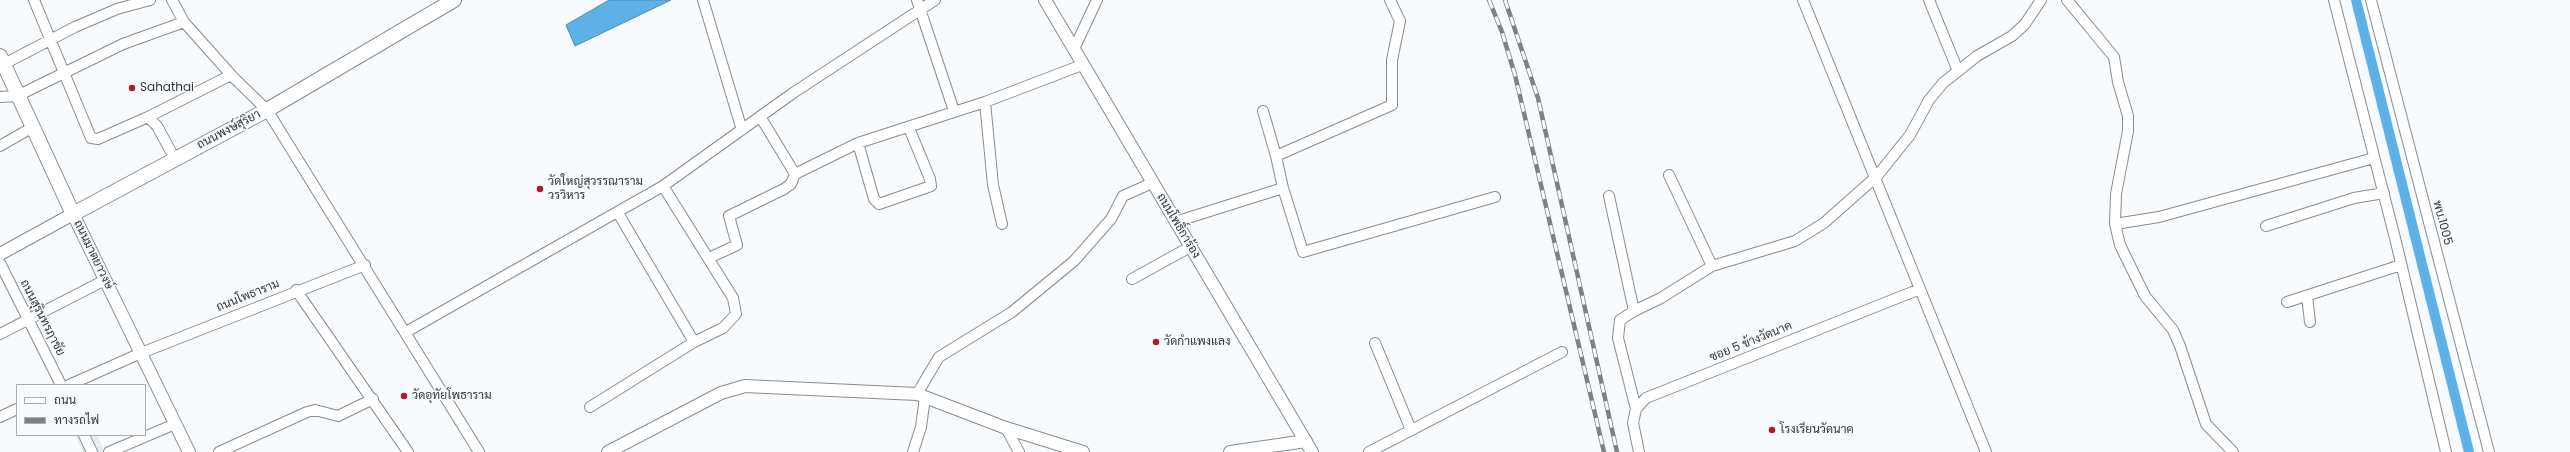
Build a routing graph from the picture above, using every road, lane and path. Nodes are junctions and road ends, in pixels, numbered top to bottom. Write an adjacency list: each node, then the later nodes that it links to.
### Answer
1 (34, 0): 19 (street)
2 (150, 0): 19 (street)
3 (172, 0): 18 (street)
4 (454, 0): 16 (main road, ถนนพงษ์สุริยา)
5 (703, 0): 36 (street)
6 (935, 0): 17 (street)
7 (1044, 0): 20 (street, ถนนโพธิ์การ้อง)
8 (1097, 0): 20 (street)
9 (1390, 0): 39 (street)
10 (1803, 0): 44 (street)
11 (1929, 0): 23 (street)
12 (2041, 0): 23 (street)
13 (2067, 0): 55 (street)
14 (2334, 0): 40 (street)
15 (2370, 0): 109 (street, พบ.1005)
16 (439, 4): 29 (main road, ถนนพงษ์สุริยา)
17 (919, 5): 30 (street); 33 (street)
18 (184, 22): 24 (street); 25 (street)
19 (51, 40): 21 (street); 24 (street)
20 (1074, 49): 22 (street, ถนนโพธิ์การ้อง)
21 (2, 60): 26 (main road, ถนนมาตยาวงษ์)
22 (1082, 65): 28 (street); 45 (street, ถนนโพธิ์การ้อง)
23 (1958, 71): 44 (street)
24 (65, 74): 26 (street); 32 (street)
25 (231, 75): 29 (street); 32 (street)
26 (17, 96): 27 (street); 34 (main road, ถนนมาตยาวงษ์)
27 (0, 97)
28 (985, 102): 30 (street); 54 (street)
29 (267, 110): 41 (main road, ถนนพงษ์สุริยา); 60 (street)
30 (954, 111): 35 (street)
31 (1263, 111): 39 (street)
32 (148, 118): 41 (street)
33 (761, 118): 36 (street); 42 (street)
34 (33, 127): 38 (street); 52 (main road, ถนนมาตยาวงษ์)
35 (909, 128): 37 (street); 37 (street)
36 (742, 130): 46 (street)
37 (858, 143): 42 (street)
38 (0, 146)
39 (1276, 156): 47 (street)
40 (2374, 158): 48 (street); 55 (street)
41 (175, 159): 52 (main road, ถนนพงษ์สุริยา)
42 (795, 174): 59 (street)
43 (1669, 175): 62 (street)
44 (1875, 177): 62 (street); 65 (street)
45 (1152, 183): 53 (street, ถนนโพธิ์การ้อง); 80 (street)
46 (663, 186): 51 (street); 59 (street)
47 (1283, 188): 50 (street); 53 (street)
48 (2384, 194): 56 (street); 61 (street)
49 (1609, 196): 69 (street)
50 (1495, 197)
51 (618, 213): 72 (street); 74 (street)
52 (73, 214): 58 (street, ถนนพงษ์สุริยา); 64 (street, ถนนมาตยาวงษ์)
53 (1175, 222): 57 (street, ถนนโพธิ์การ้อง)
54 (1002, 224)
55 (2115, 224): 107 (street)
56 (2266, 226)
57 (1190, 247): 63 (street); 90 (street, ถนนโพธิ์การ้อง)
58 (1, 254): 70 (street, ถนนสุรินทรฦาชัย)
59 (709, 258): 74 (street)
60 (365, 265): 66 (street, ถนนโพธาราม); 72 (street)
61 (2402, 265): 67 (street); 108 (street)
62 (1712, 266): 69 (street)
63 (1132, 279)
64 (105, 280): 70 (street); 77 (street, ถนนมาตยาวงษ์)
65 (1920, 289): 84 (street, ซอย 5 ข้างวัดนาค); 106 (street)
66 (296, 290): 77 (street, ถนนโพธาราม); 81 (street)
67 (2307, 296): 68 (street); 71 (street)
68 (2287, 302)
69 (1634, 311): 84 (street)
70 (27, 320): 73 (street); 78 (street, ถนนสุรินทรฦาชัย)
71 (2310, 322)
72 (406, 332): 97 (street)
73 (0, 334)
74 (694, 342): 82 (street)
75 (1375, 343): 88 (street)
76 (1562, 352): 88 (street)
77 (141, 353): 79 (street, ถนนโพธาราม); 86 (street, ถนนมาตยาวงษ์)
78 (60, 384)
79 (71, 384)
80 (921, 395): 87 (street); 91 (street); 99 (street)
81 (373, 399): 95 (street); 96 (street)
82 (590, 407)
83 (16, 409): 85 (street)
84 (1636, 409): 105 (street)
85 (0, 417)
86 (175, 424): 93 (street); 94 (street, ถนนมาตยาวงษ์)
87 (1006, 428): 100 (street); 101 (street)
88 (1411, 430): 104 (street)
89 (84, 436): 92 (street)
90 (1306, 441): 102 (street); 103 (street, ถนนโพธิ์การ้อง)
91 (627, 448): 98 (street)
92 (92, 452)
93 (108, 452)
94 (189, 452)
95 (220, 452)
96 (408, 452)
97 (479, 452)
98 (608, 452)
99 (913, 452)
100 (1019, 452)
101 (1083, 452)
102 (1230, 452)
103 (1312, 452)
104 (1369, 452)
105 (1639, 452)
106 (1986, 452)
107 (2233, 452)
108 (2446, 452)
109 (2489, 452)

